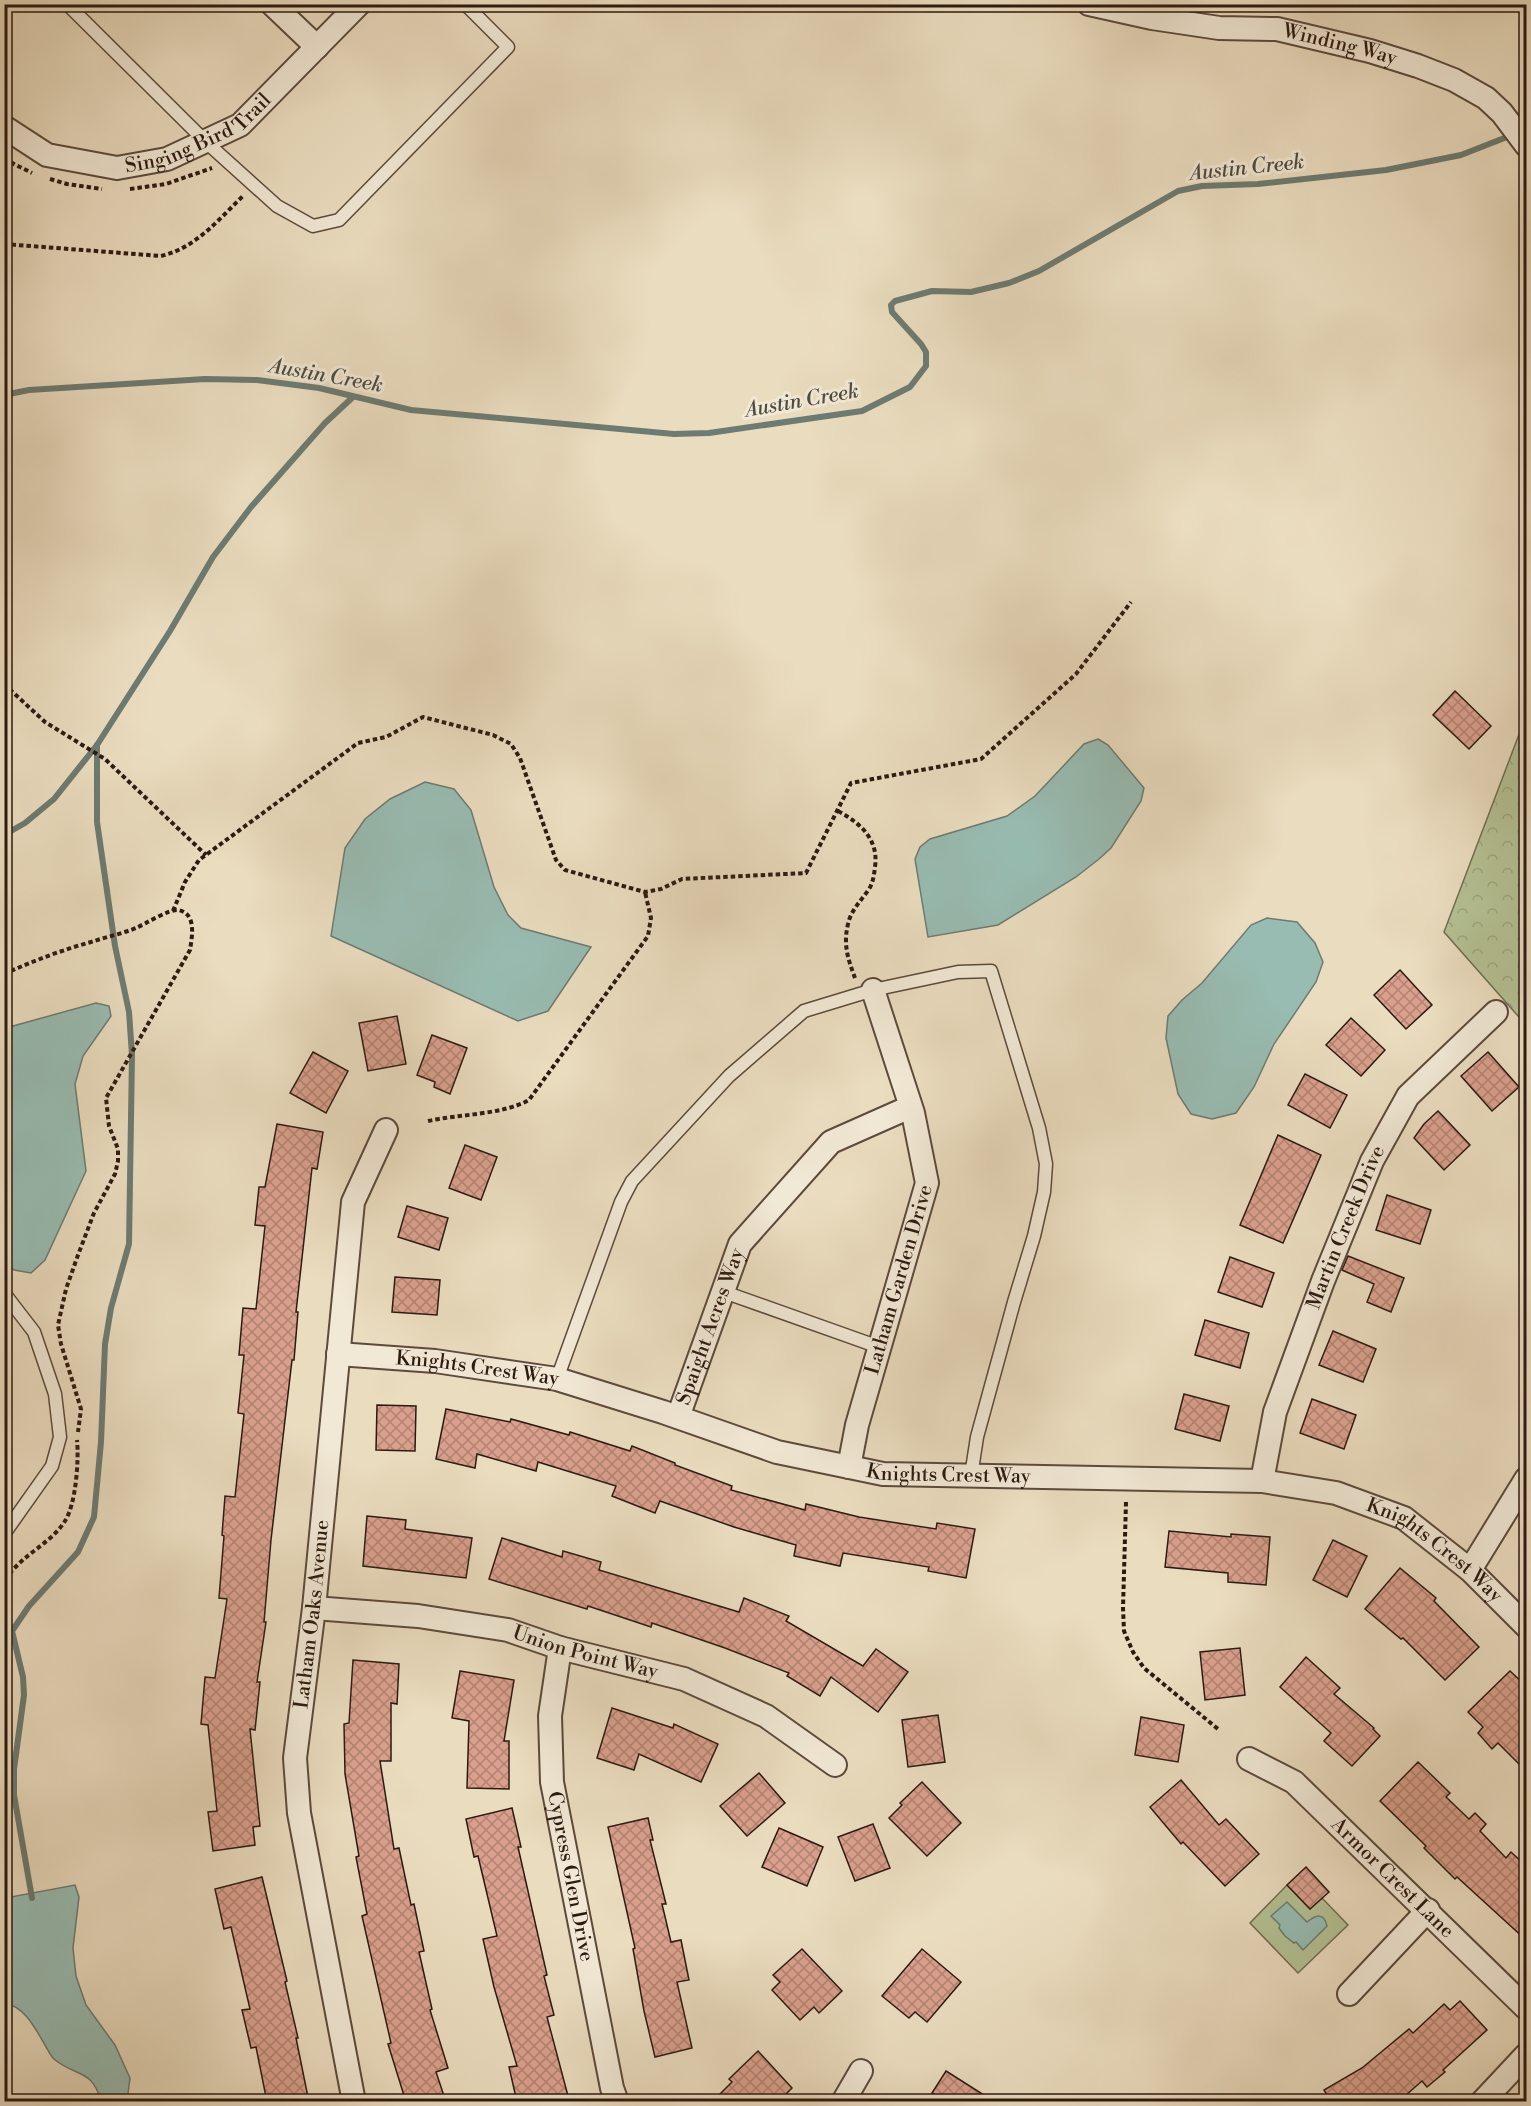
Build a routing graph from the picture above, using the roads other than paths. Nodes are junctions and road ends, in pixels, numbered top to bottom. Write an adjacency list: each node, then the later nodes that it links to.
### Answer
1 (67, 4): 8 (lane)
2 (272, 4): 6 (street)
3 (359, 4): 6 (street, Singing Bird Trail)
4 (465, 4): 8 (lane)
5 (1089, 4): 9 (street, Winding Way)
6 (317, 47): 8 (street, Singing Bird Trail)
7 (4, 127): 8 (street, Singing Bird Trail)
8 (206, 142)
9 (1527, 145)
10 (864, 984): 12 (street, Latham Garden Drive); 18 (lane); 21 (lane)
11 (1496, 1012): 23 (street, Martin Creek Drive)
12 (910, 1107): 14 (street, Spaight Acres Way); 16 (street, Latham Garden Drive)
13 (387, 1130): 17 (street, Latham Oaks Avenue)
14 (724, 1292): 16 (lane); 19 (street, Spaight Acres Way)
15 (4, 1293): 24 (lane)
16 (879, 1347): 20 (street, Latham Garden Drive)
17 (338, 1354): 18 (street, Knights Crest Way); 26 (street, Latham Oaks Avenue)
18 (557, 1379): 19 (street, Knights Crest Way)
19 (678, 1417): 20 (street, Knights Crest Way)
20 (849, 1467): 21 (street, Knights Crest Way)
21 (971, 1476): 23 (street, Knights Crest Way)
22 (1527, 1479): 25 (street)
23 (1262, 1481): 25 (street, Knights Crest Way)
24 (4, 1534)
25 (1470, 1570): 27 (street, Knights Crest Way)
26 (314, 1608): 28 (street, Union Point Way); 36 (street, Latham Oaks Avenue)
27 (1527, 1626)
28 (560, 1648): 30 (street, Union Point Way); 37 (street, Cypress Glen Drive)
29 (1249, 1759): 31 (street, Armor Crest Lane)
30 (835, 1765)
31 (1428, 1910): 32 (street); 33 (street, Armor Crest Lane)
32 (1350, 1994)
33 (1527, 2008)
34 (1527, 2055): 39 (street)
35 (861, 2071): 38 (street)
36 (354, 2102)
37 (617, 2102)
38 (843, 2102)
39 (1482, 2102)

